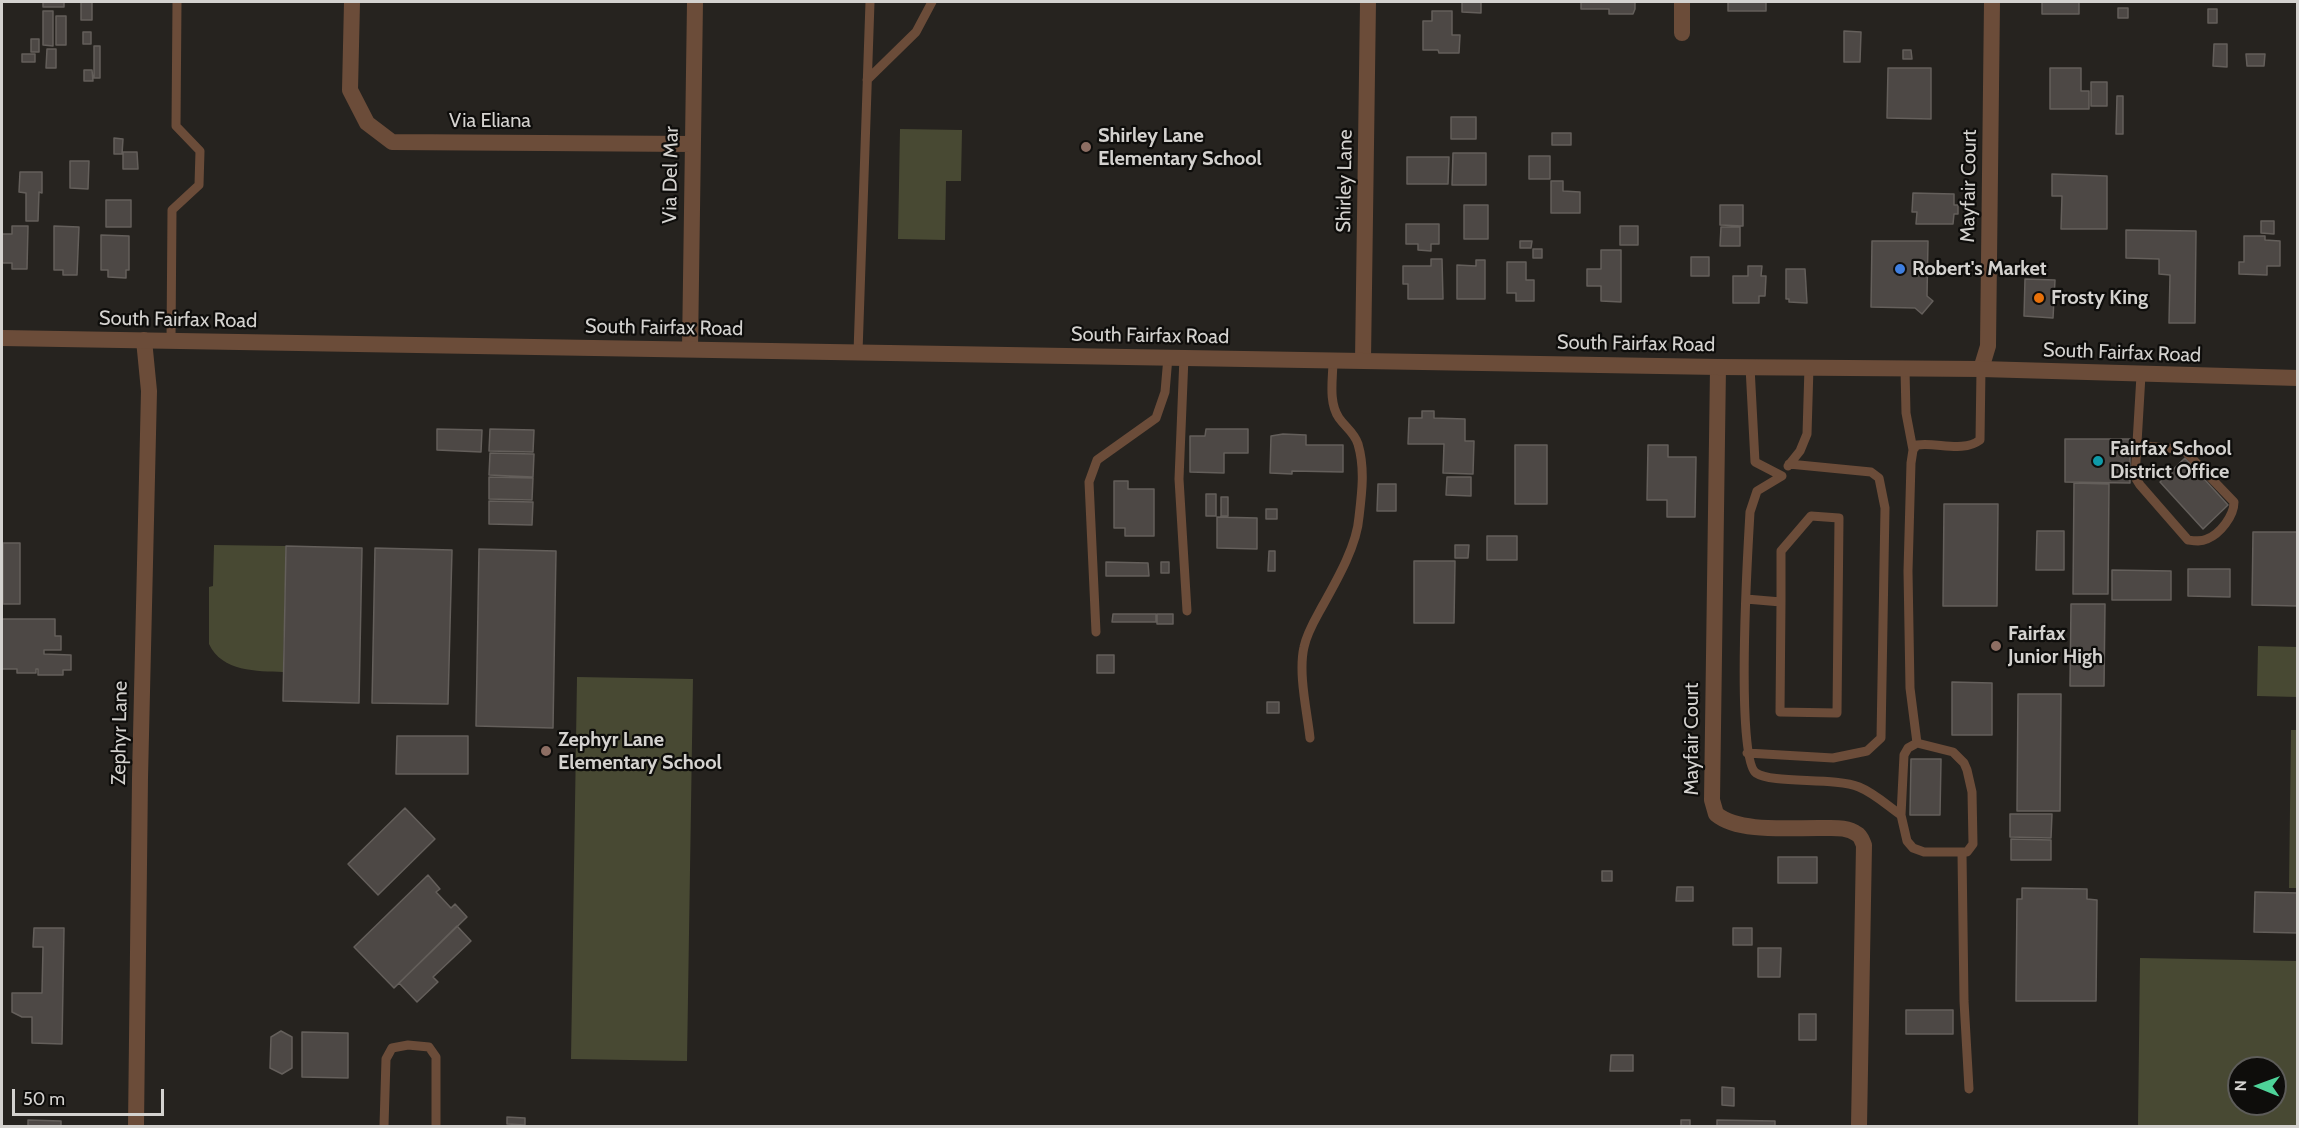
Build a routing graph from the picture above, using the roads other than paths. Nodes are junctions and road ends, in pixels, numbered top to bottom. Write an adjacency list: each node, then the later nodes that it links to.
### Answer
1 (177, 2): 14 (lane)
2 (352, 2): 11 (street, Via Eliana)
3 (695, 2): 11 (street, Via Del Mar)
4 (870, 2): 10 (lane)
5 (932, 2): 10 (lane)
6 (1368, 2): 19 (street, Shirley Lane)
7 (1682, 2): 9 (street)
8 (1992, 2): 24 (street, Mayfair Court)
9 (1682, 33)
10 (867, 80): 16 (lane)
11 (693, 144): 15 (street, Via Del Mar)
12 (2, 338): 13 (street, South Fairfax Road)
13 (144, 340): 14 (street, South Fairfax Road); 41 (street, Zephyr Lane)
14 (171, 341): 15 (street, South Fairfax Road)
15 (690, 349): 16 (street, South Fairfax Road)
16 (858, 352): 17 (street, South Fairfax Road)
17 (1176, 357): 18 (street, South Fairfax Road); 33 (lane); 34 (lane)
18 (1333, 360): 19 (street, South Fairfax Road); 35 (lane)
19 (1363, 360): 20 (street, South Fairfax Road)
20 (1718, 367): 21 (street, South Fairfax Road); 44 (street, Mayfair Court)
21 (1750, 367): 22 (street, South Fairfax Road); 30 (lane)
22 (1809, 367): 23 (street, South Fairfax Road); 29 (lane)
23 (1905, 369): 24 (street, South Fairfax Road); 28 (lane)
24 (1981, 369): 25 (street, South Fairfax Road); 28 (lane)
25 (2140, 375): 26 (street, South Fairfax Road); 27 (lane)
26 (2298, 378)
27 (2136, 445): 27 (lane)
28 (1913, 450): 36 (lane)
29 (1789, 464): 30 (lane); 37 (lane)
30 (1782, 476): 31 (lane)
31 (1746, 599): 32 (lane); 37 (lane)
32 (1781, 602): 32 (lane)
33 (1187, 611)
34 (1096, 632)
35 (1310, 738)
36 (1917, 743): 38 (lane); 39 (lane)
37 (1747, 753): 38 (lane)
38 (1901, 815): 39 (lane)
39 (1962, 853): 40 (lane)
40 (1969, 1089)
41 (136, 1126)
42 (384, 1126): 43 (lane)
43 (436, 1126)
44 (1859, 1126)

